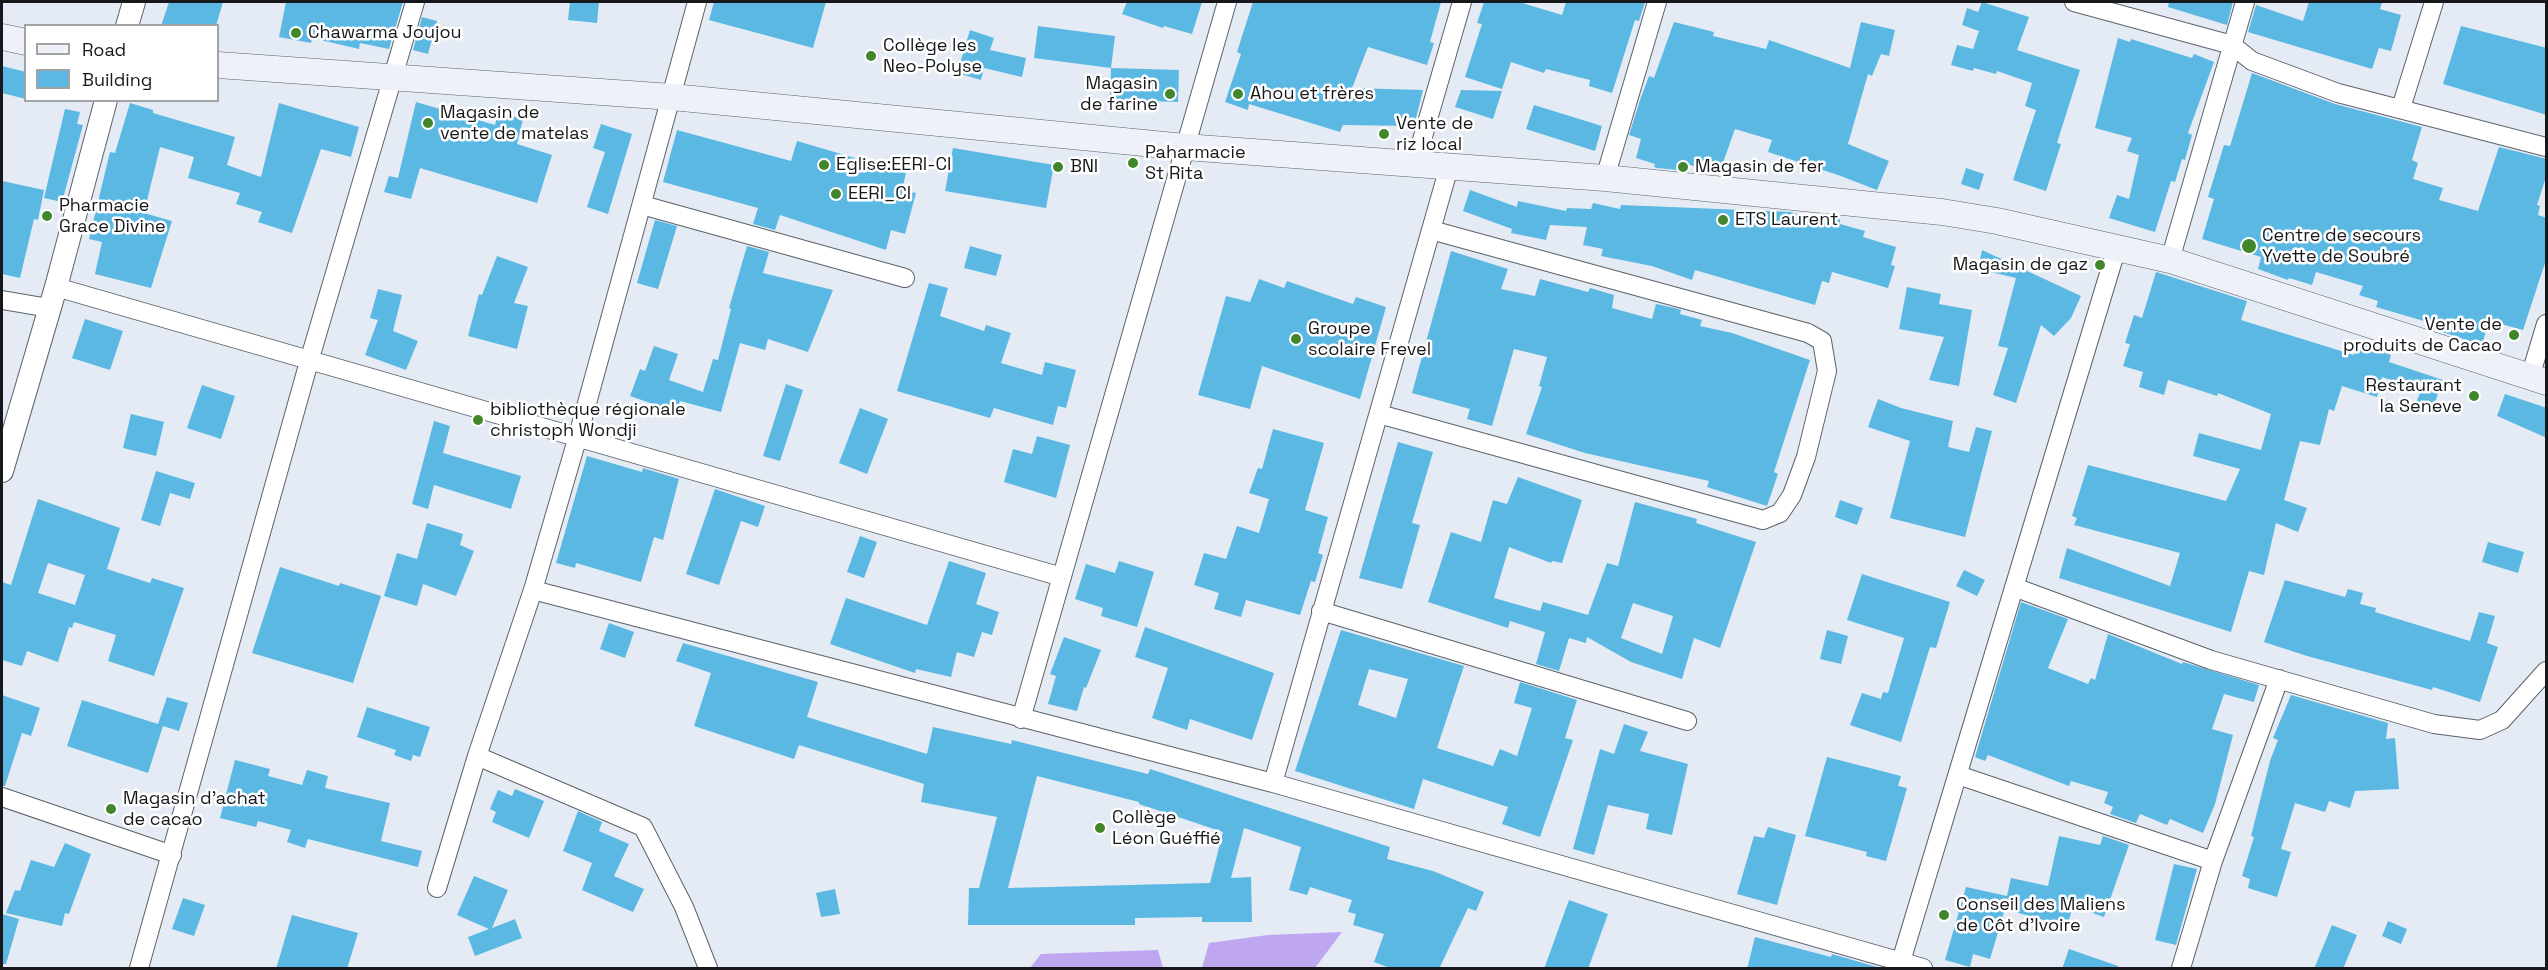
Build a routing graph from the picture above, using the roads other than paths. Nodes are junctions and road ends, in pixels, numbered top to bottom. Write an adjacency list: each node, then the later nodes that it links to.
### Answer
1 (134, 2): 10 (street)
2 (415, 2): 15 (street)
3 (697, 2): 16 (street)
4 (1227, 2): 19 (street)
5 (1462, 2): 21 (street)
6 (1657, 2): 23 (street)
7 (2074, 2): 13 (street)
8 (2245, 2): 13 (street)
9 (2434, 2): 18 (street)
10 (128, 24)
11 (2, 37): 12 (main road)
12 (24, 42)
13 (2232, 45): 18 (street); 27 (street)
14 (219, 65): 15 (main road)
15 (393, 79): 16 (main road); 32 (street)
16 (672, 97): 19 (main road); 24 (street)
17 (105, 102): 29 (street)
18 (2401, 108): 20 (street)
19 (1185, 147): 21 (main road); 37 (street)
20 (2547, 147)
21 (1415, 164): 22 (main road)
22 (1449, 167): 23 (main road); 25 (street)
23 (1605, 178): 26 (main road)
24 (642, 205): 28 (street); 35 (street)
25 (1431, 230): 34 (street); 34 (street)
26 (2117, 247): 27 (main road); 38 (street)
27 (2170, 260): 33 (main road)
28 (905, 278)
29 (53, 298): 30 (street); 32 (street); 36 (street)
30 (2, 300)
31 (2547, 324): 33 (street)
32 (310, 358): 35 (street); 49 (street)
33 (2538, 380)
34 (1379, 414): 40 (street)
35 (578, 436): 37 (street); 39 (street)
36 (2, 471)
37 (1062, 577): 43 (street)
38 (2014, 587): 42 (street); 46 (street)
39 (533, 590): 43 (street); 45 (street)
40 (1321, 611): 44 (street); 47 (street)
41 (2547, 671): 42 (street)
42 (2279, 679): 50 (street)
43 (1021, 719): 47 (street)
44 (1687, 721)
45 (477, 756): 51 (street); 54 (street)
46 (1958, 775): 50 (street); 52 (street)
47 (1273, 783): 52 (street)
48 (2, 797): 49 (street)
49 (172, 855): 53 (street)
50 (2213, 861): 56 (street)
51 (437, 888)
52 (1900, 965): 55 (street)
53 (139, 969)
54 (708, 969)
55 (1923, 969)
56 (2181, 969)

